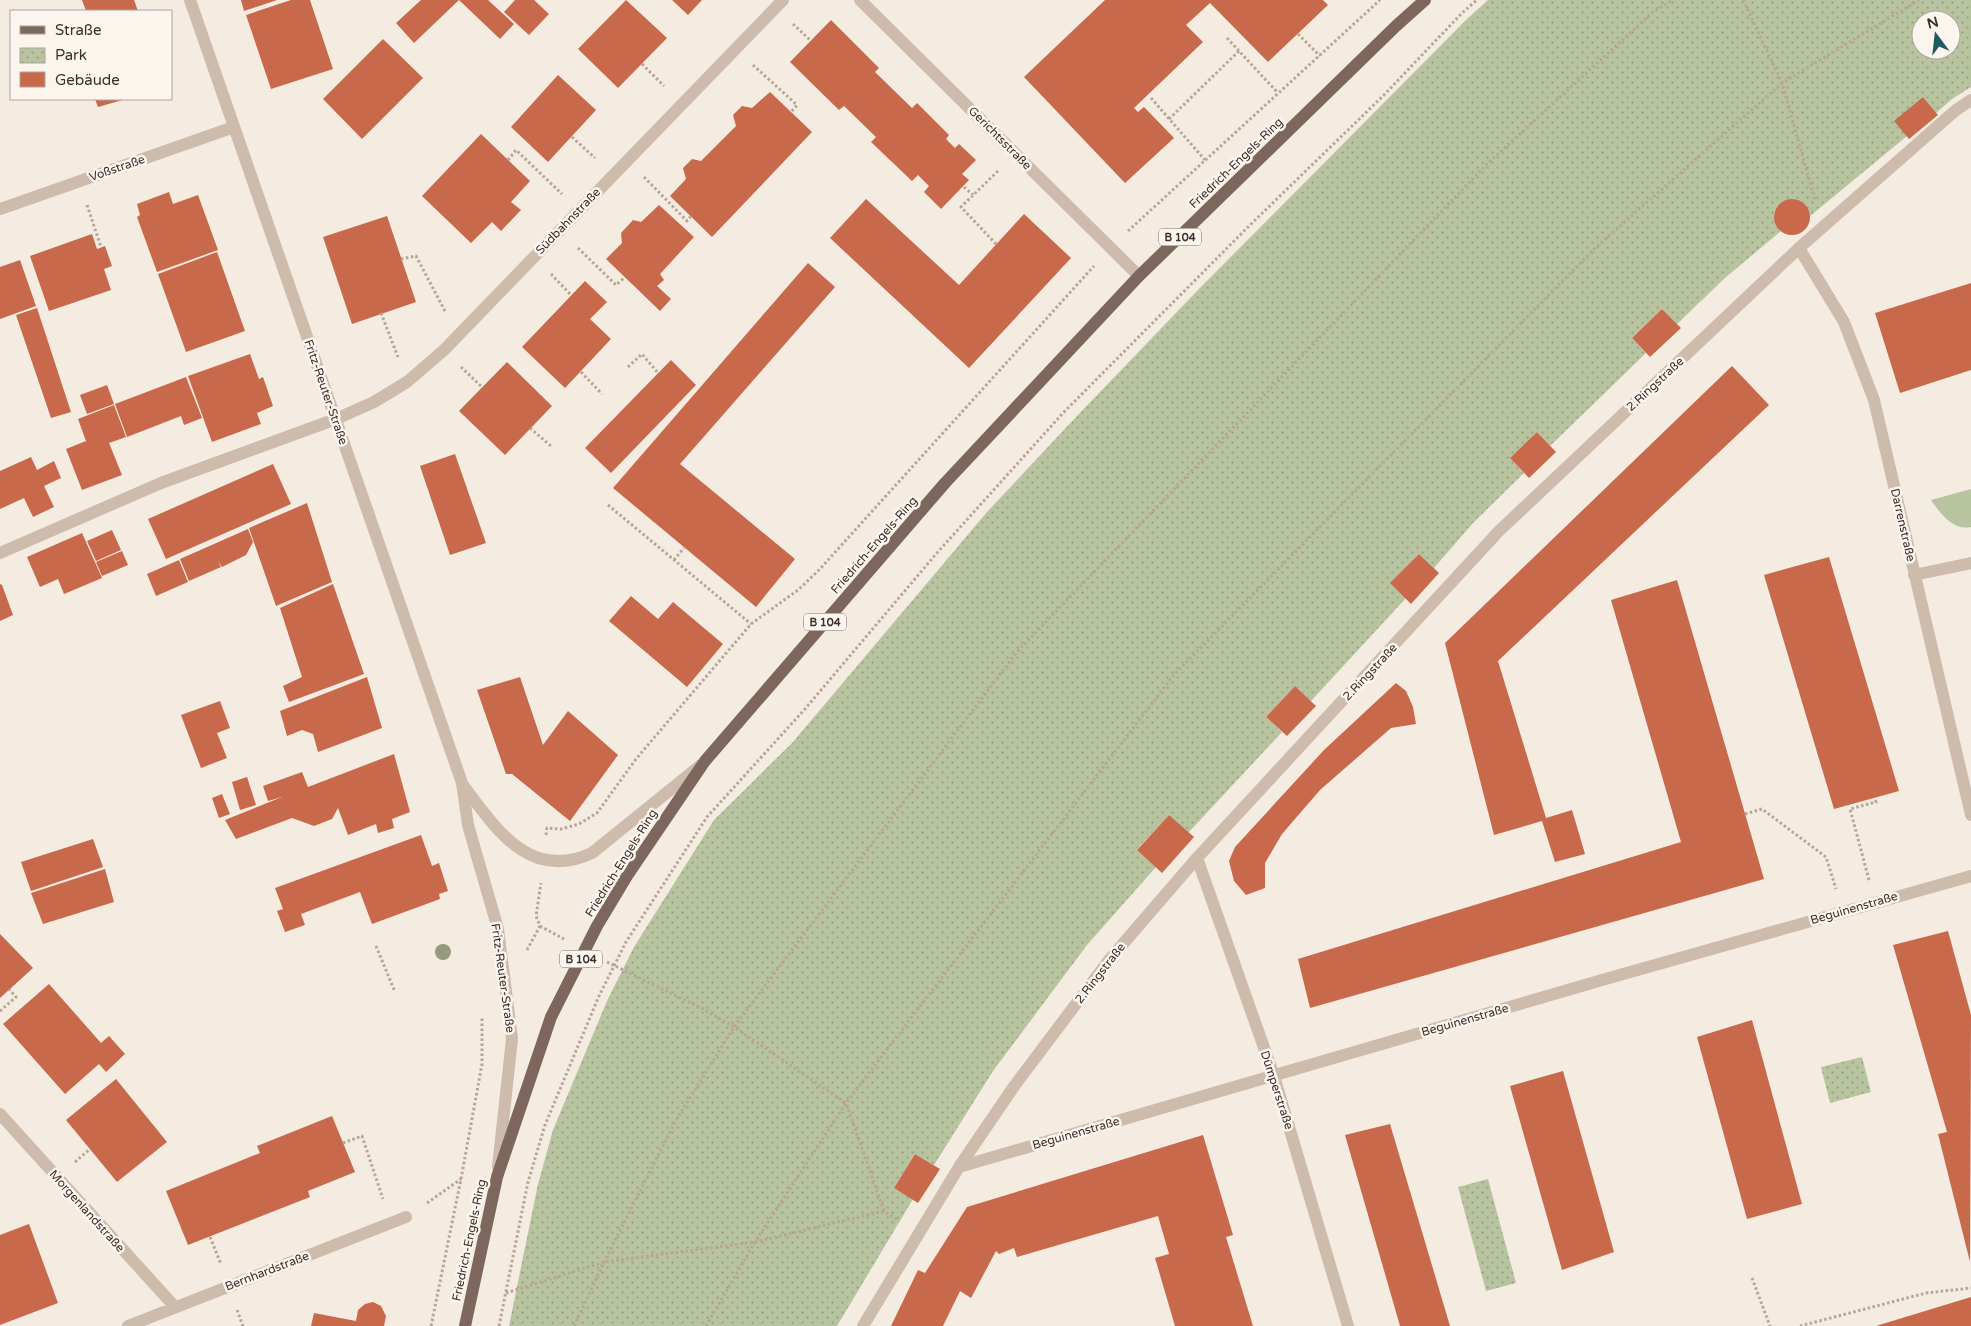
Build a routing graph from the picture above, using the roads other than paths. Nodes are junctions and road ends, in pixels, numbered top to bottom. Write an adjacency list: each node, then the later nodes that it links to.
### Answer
1 (190, 0): 6 (street, Fritz-Reuter-Straße)
2 (783, 0): 10 (street, Südbahnstraße)
3 (860, 0): 9 (street, Gerichtsstraße)
4 (1425, 0): 9 (main road, Friedrich-Engels-Ring / B 104)
5 (1971, 100): 8 (street, 2.Ringstraße)
6 (234, 127): 7 (street, Voßstraße); 10 (street, Fritz-Reuter-Straße)
7 (0, 209)
8 (1800, 248): 13 (street, Darrenstraße); 17 (street, 2.Ringstraße)
9 (1139, 276): 14 (main road, Friedrich-Engels-Ring / B 104)
10 (336, 419): 11 (street, Südbahnstraße); 15 (street, Fritz-Reuter-Straße)
11 (0, 553)
12 (1971, 563): 13 (street)
13 (1914, 575): 16 (street, Darrenstraße)
14 (705, 761): 15 (street, Fritz-Reuter-Straße / B 104); 22 (main road, Friedrich-Engels-Ring / B 104)
15 (462, 783): 22 (street, Fritz-Reuter-Straße)
16 (1971, 815)
17 (1198, 858): 19 (street, Dümperstraße); 21 (street, 2.Ringstraße)
18 (1971, 876): 19 (street, Beguinenstraße)
19 (1274, 1076): 21 (street, Beguinenstraße); 28 (street, Dümperstraße)
20 (0, 1114): 24 (street, Morgenlandstraße)
21 (959, 1167): 27 (street, 2.Ringstraße)
22 (496, 1177): 26 (main road, Friedrich-Engels-Ring / B 104)
23 (406, 1217): 24 (street, Bernhardstraße)
24 (175, 1307): 25 (street, Bernhardstraße)
25 (128, 1326)
26 (465, 1326)
27 (863, 1326)
28 (1348, 1326)

